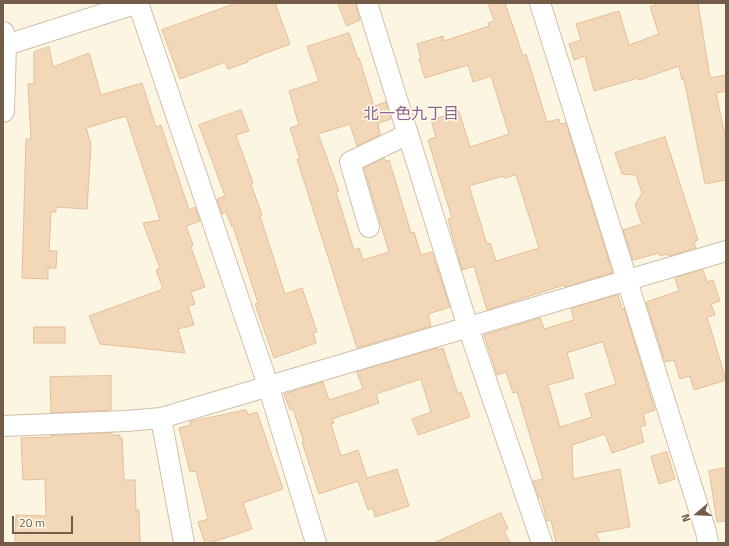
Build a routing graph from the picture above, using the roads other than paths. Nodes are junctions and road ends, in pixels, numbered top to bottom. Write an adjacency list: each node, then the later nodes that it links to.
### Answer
1 (138, 3): 4 (street); 11 (street)
2 (367, 3): 6 (street)
3 (540, 3): 9 (street)
4 (4, 41): 5 (main road)
5 (3, 111)
6 (408, 134): 7 (street); 10 (street)
7 (369, 227)
8 (726, 251): 9 (street)
9 (626, 280): 10 (street); 17 (street)
10 (468, 328): 11 (street); 16 (street)
11 (268, 385): 12 (street); 15 (street)
12 (161, 418): 13 (street); 14 (street)
13 (3, 426)
14 (184, 543)
15 (316, 543)
16 (542, 543)
17 (708, 543)

